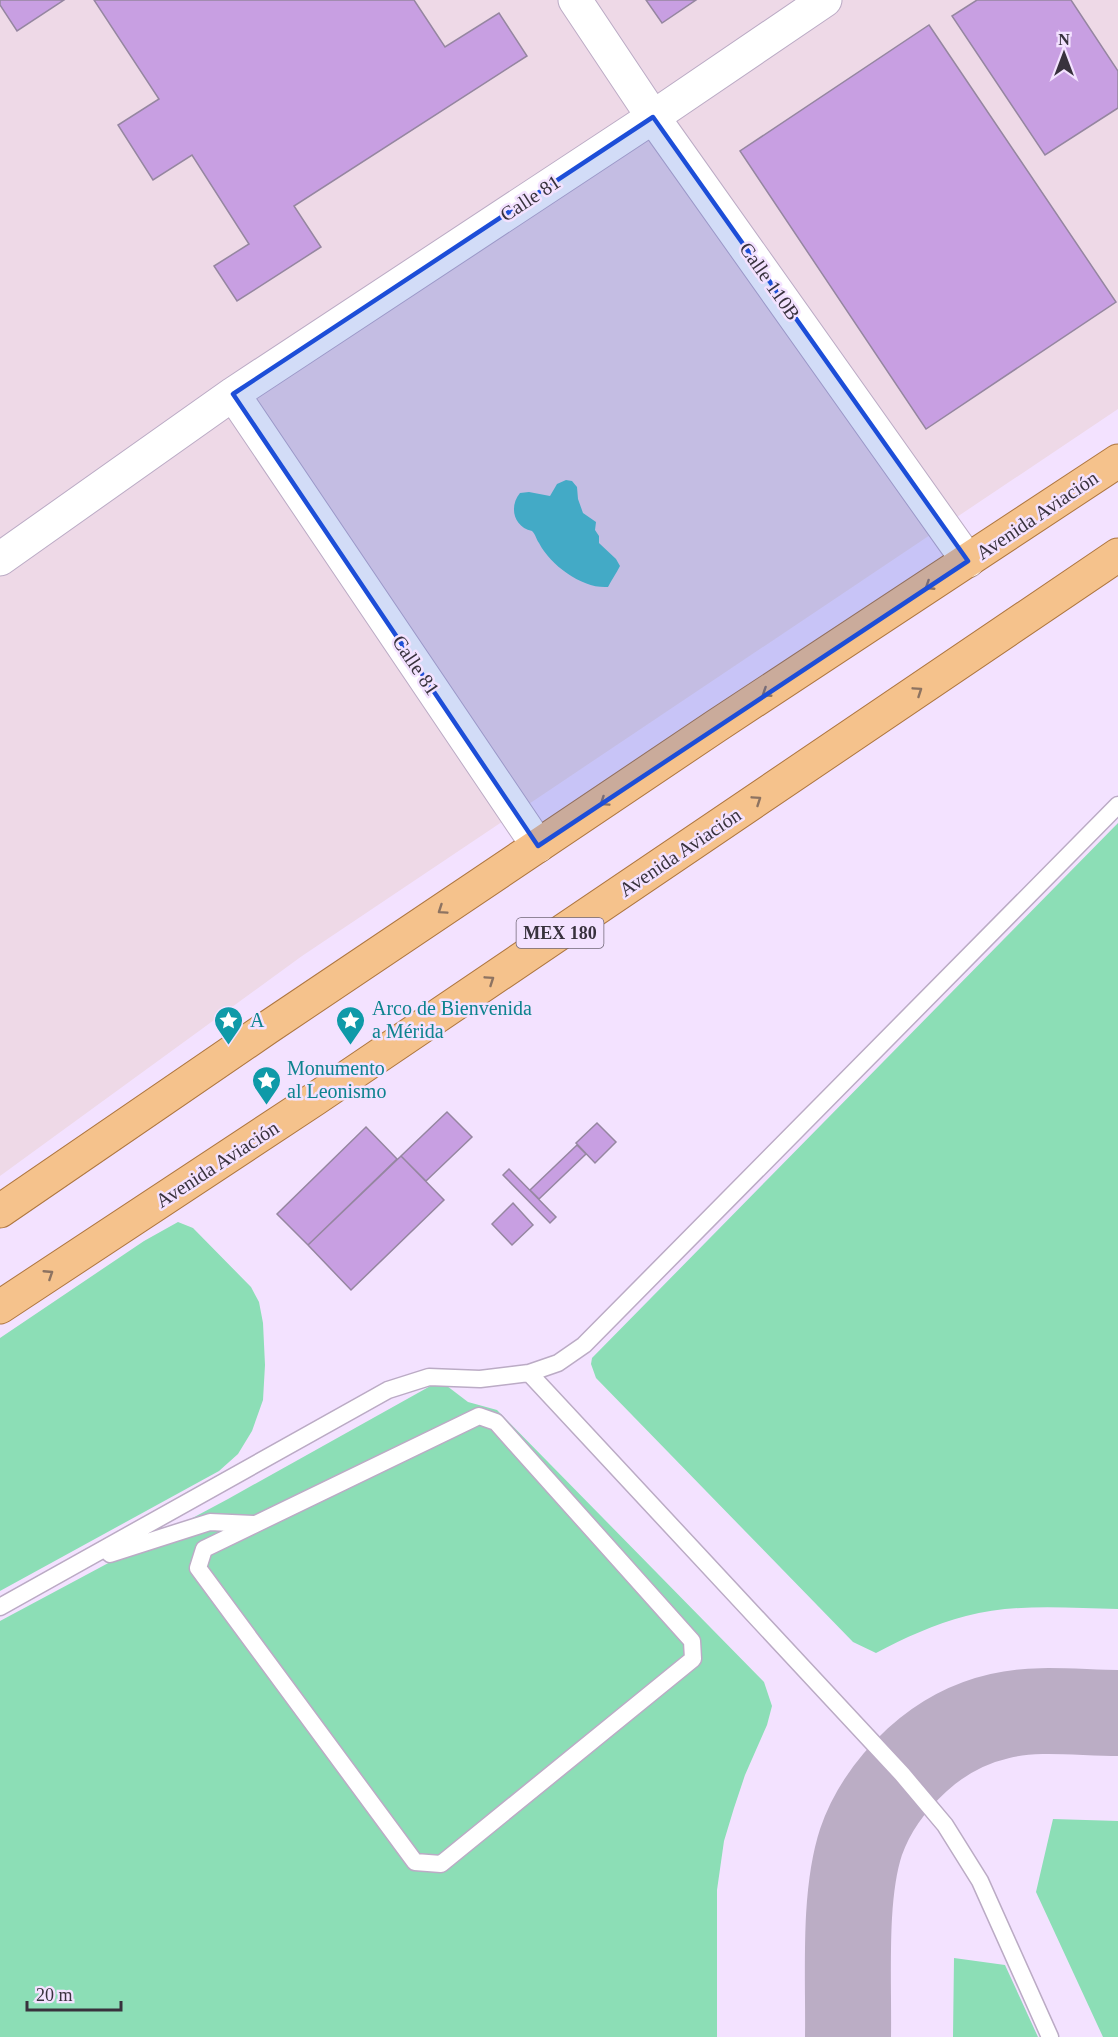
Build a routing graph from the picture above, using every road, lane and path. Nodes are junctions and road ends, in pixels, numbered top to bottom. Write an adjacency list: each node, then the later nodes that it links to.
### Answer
1 (575, 0): 3 (street, Calle 110B)
2 (825, 0): 3 (street, Calle 81)
3 (653, 117): 4 (street, Calle 81); 8 (street, Calle 110B)
4 (233, 394): 7 (street, Calle 81); 10 (street, Calle 81)
5 (1118, 461): 8 (main road, Avenida Aviación)
6 (1118, 555): 12 (main road, Avenida Aviación / MEX 180, one-way to 6)
7 (0, 559)
8 (968, 561): 10 (main road, Avenida Aviación, one-way to 10)
9 (1118, 806): 13 (lane)
10 (538, 846): 11 (main road, Avenida Aviación, one-way to 11)
11 (0, 1211)
12 (0, 1307)
13 (529, 1373): 15 (lane); 17 (lane)
14 (254, 1524): 14 (lane); 15 (lane)
15 (78, 1564): 16 (lane)
16 (0, 1607)
17 (1050, 2037)

